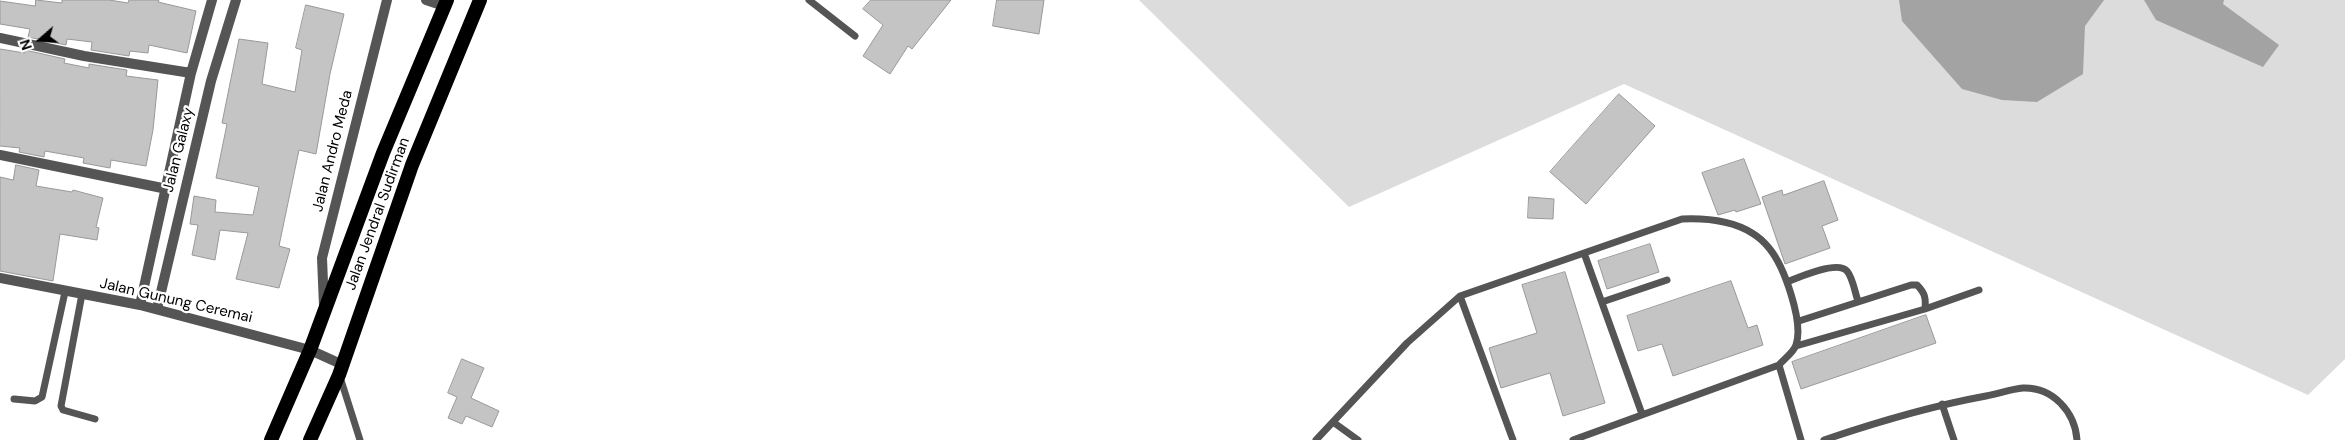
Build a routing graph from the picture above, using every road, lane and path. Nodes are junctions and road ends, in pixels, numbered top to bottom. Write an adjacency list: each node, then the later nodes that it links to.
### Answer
1 (212, 0): 10 (street, Jalan Galaxy)
2 (236, 0): 24 (street, Jalan Galaxy)
3 (387, 0): 26 (street, Jalan Andro Meda)
4 (426, 0): 7 (street)
5 (480, 0): 31 (highway, Jalan Jendral Sudirman)
6 (809, 0): 8 (lane)
7 (446, 3): 26 (highway)
8 (855, 36)
9 (0, 38): 10 (street)
10 (191, 73): 12 (street, Jalan Galaxy)
11 (0, 155): 12 (street)
12 (167, 189): 23 (street, Jalan Galaxy)
13 (1584, 252): 16 (lane); 20 (lane); 22 (lane)
14 (0, 278): 18 (street, Jalan Gunung Ceremai)
15 (1667, 280): 22 (lane)
16 (1786, 282): 21 (lane); 27 (lane)
17 (1979, 290): 25 (lane)
18 (65, 292): 19 (street, Jalan Gunung Ceremai); 32 (lane)
19 (82, 294): 23 (street, Jalan Gunung Ceremai); 35 (lane)
20 (1460, 296): 36 (lane); 42 (lane)
21 (1858, 301): 25 (lane); 27 (lane)
22 (1602, 302): 34 (lane)
23 (140, 305): 24 (street, Jalan Gunung Ceremai)
24 (157, 309): 29 (street, Jalan Gunung Ceremai)
25 (1925, 309): 28 (lane)
26 (325, 310): 29 (highway)
27 (1799, 321): 28 (lane)
28 (1796, 346): 30 (lane)
29 (310, 350): 31 (street, Jalan Gunung Ceremai); 37 (highway)
30 (1779, 365): 34 (lane); 44 (lane)
31 (340, 369): 38 (highway, Jalan Jendral Sudirman); 39 (lane)
32 (14, 398)
33 (1942, 404): 45 (lane); 46 (lane); 47 (lane)
34 (1642, 414): 43 (lane)
35 (95, 419)
36 (1333, 422): 40 (lane); 41 (lane)
37 (271, 440)
38 (310, 440)
39 (360, 440)
40 (1316, 440)
41 (1358, 440)
42 (1513, 440)
43 (1573, 440)
44 (1801, 440)
45 (1824, 440)
46 (1954, 440)
47 (2077, 440)

